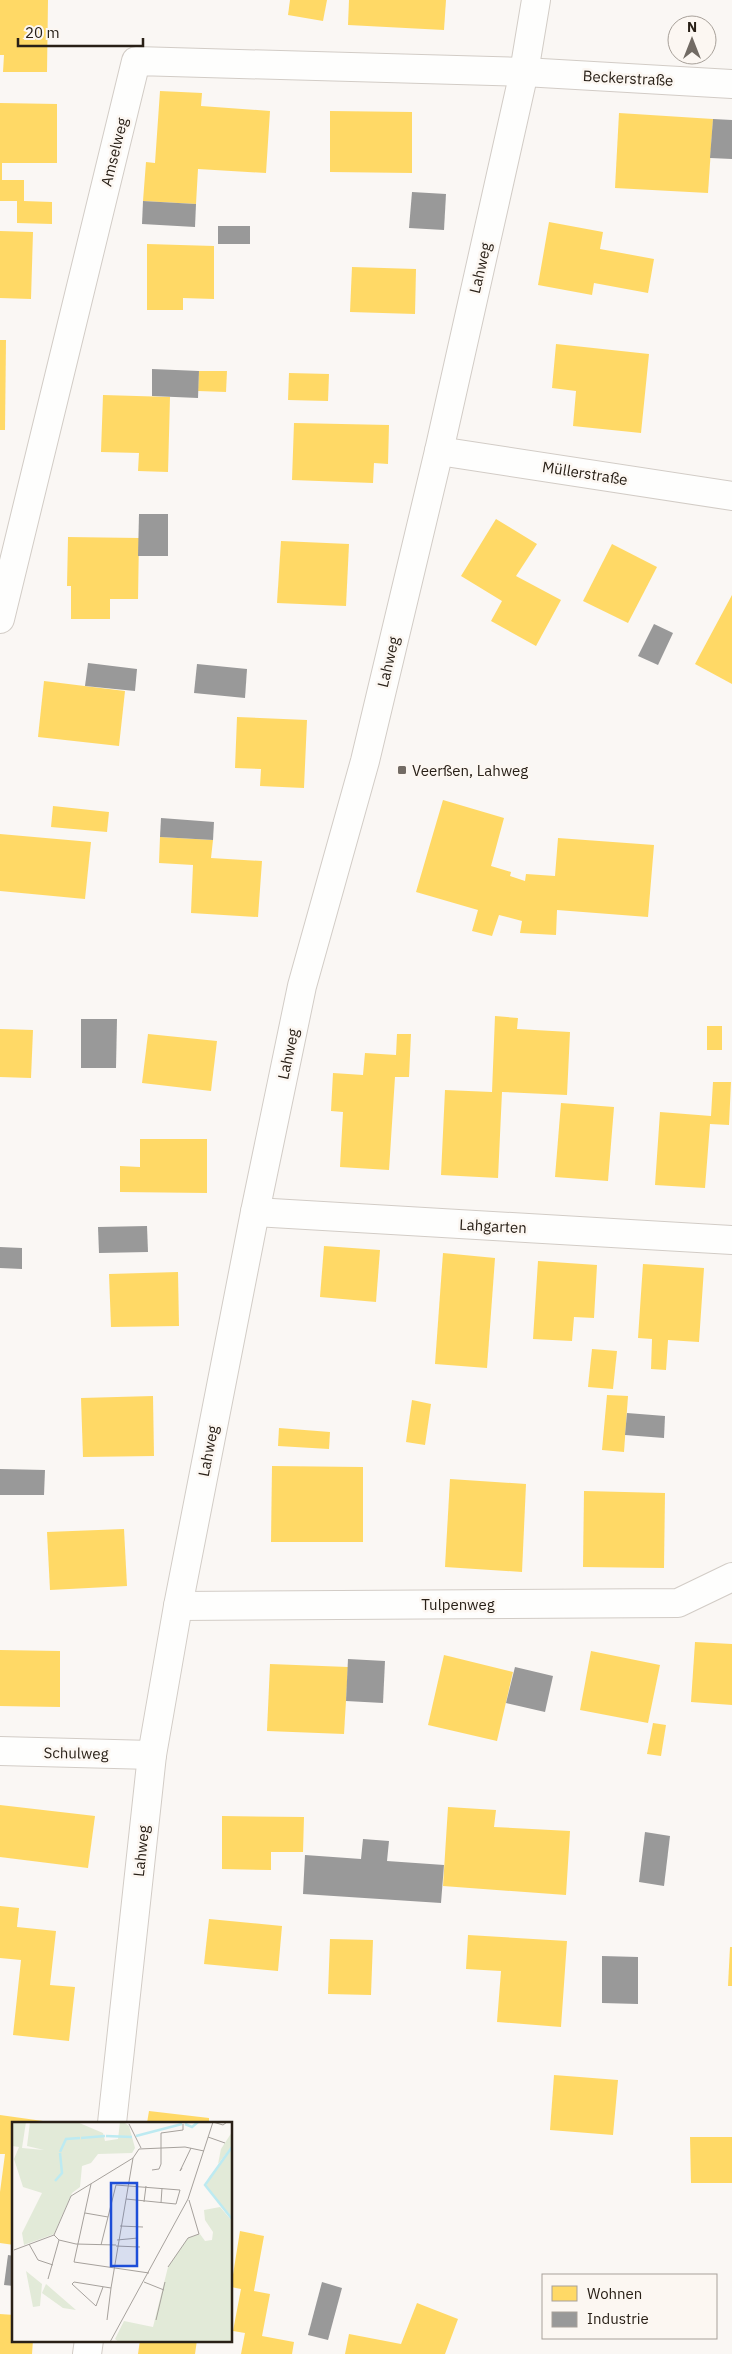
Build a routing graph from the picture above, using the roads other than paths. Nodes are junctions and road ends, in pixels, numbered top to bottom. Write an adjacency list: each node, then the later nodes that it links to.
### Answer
1 (536, 0): 2 (street, Lahweg)
2 (524, 72): 3 (street, Beckerstraße); 4 (street, Lahweg); 6 (street, Amselweg)
3 (732, 84)
4 (439, 451): 5 (street, Müllerstraße); 7 (street, Lahweg)
5 (732, 496)
6 (0, 619)
7 (255, 1212): 8 (street, Lahgarten); 10 (street, Lahweg)
8 (732, 1240)
9 (732, 1577): 10 (street, Tulpenweg)
10 (178, 1606): 12 (street, Lahweg)
11 (0, 1751): 12 (street, Schulweg)
12 (152, 1755): 13 (street, Lahweg)
13 (112, 2122)

